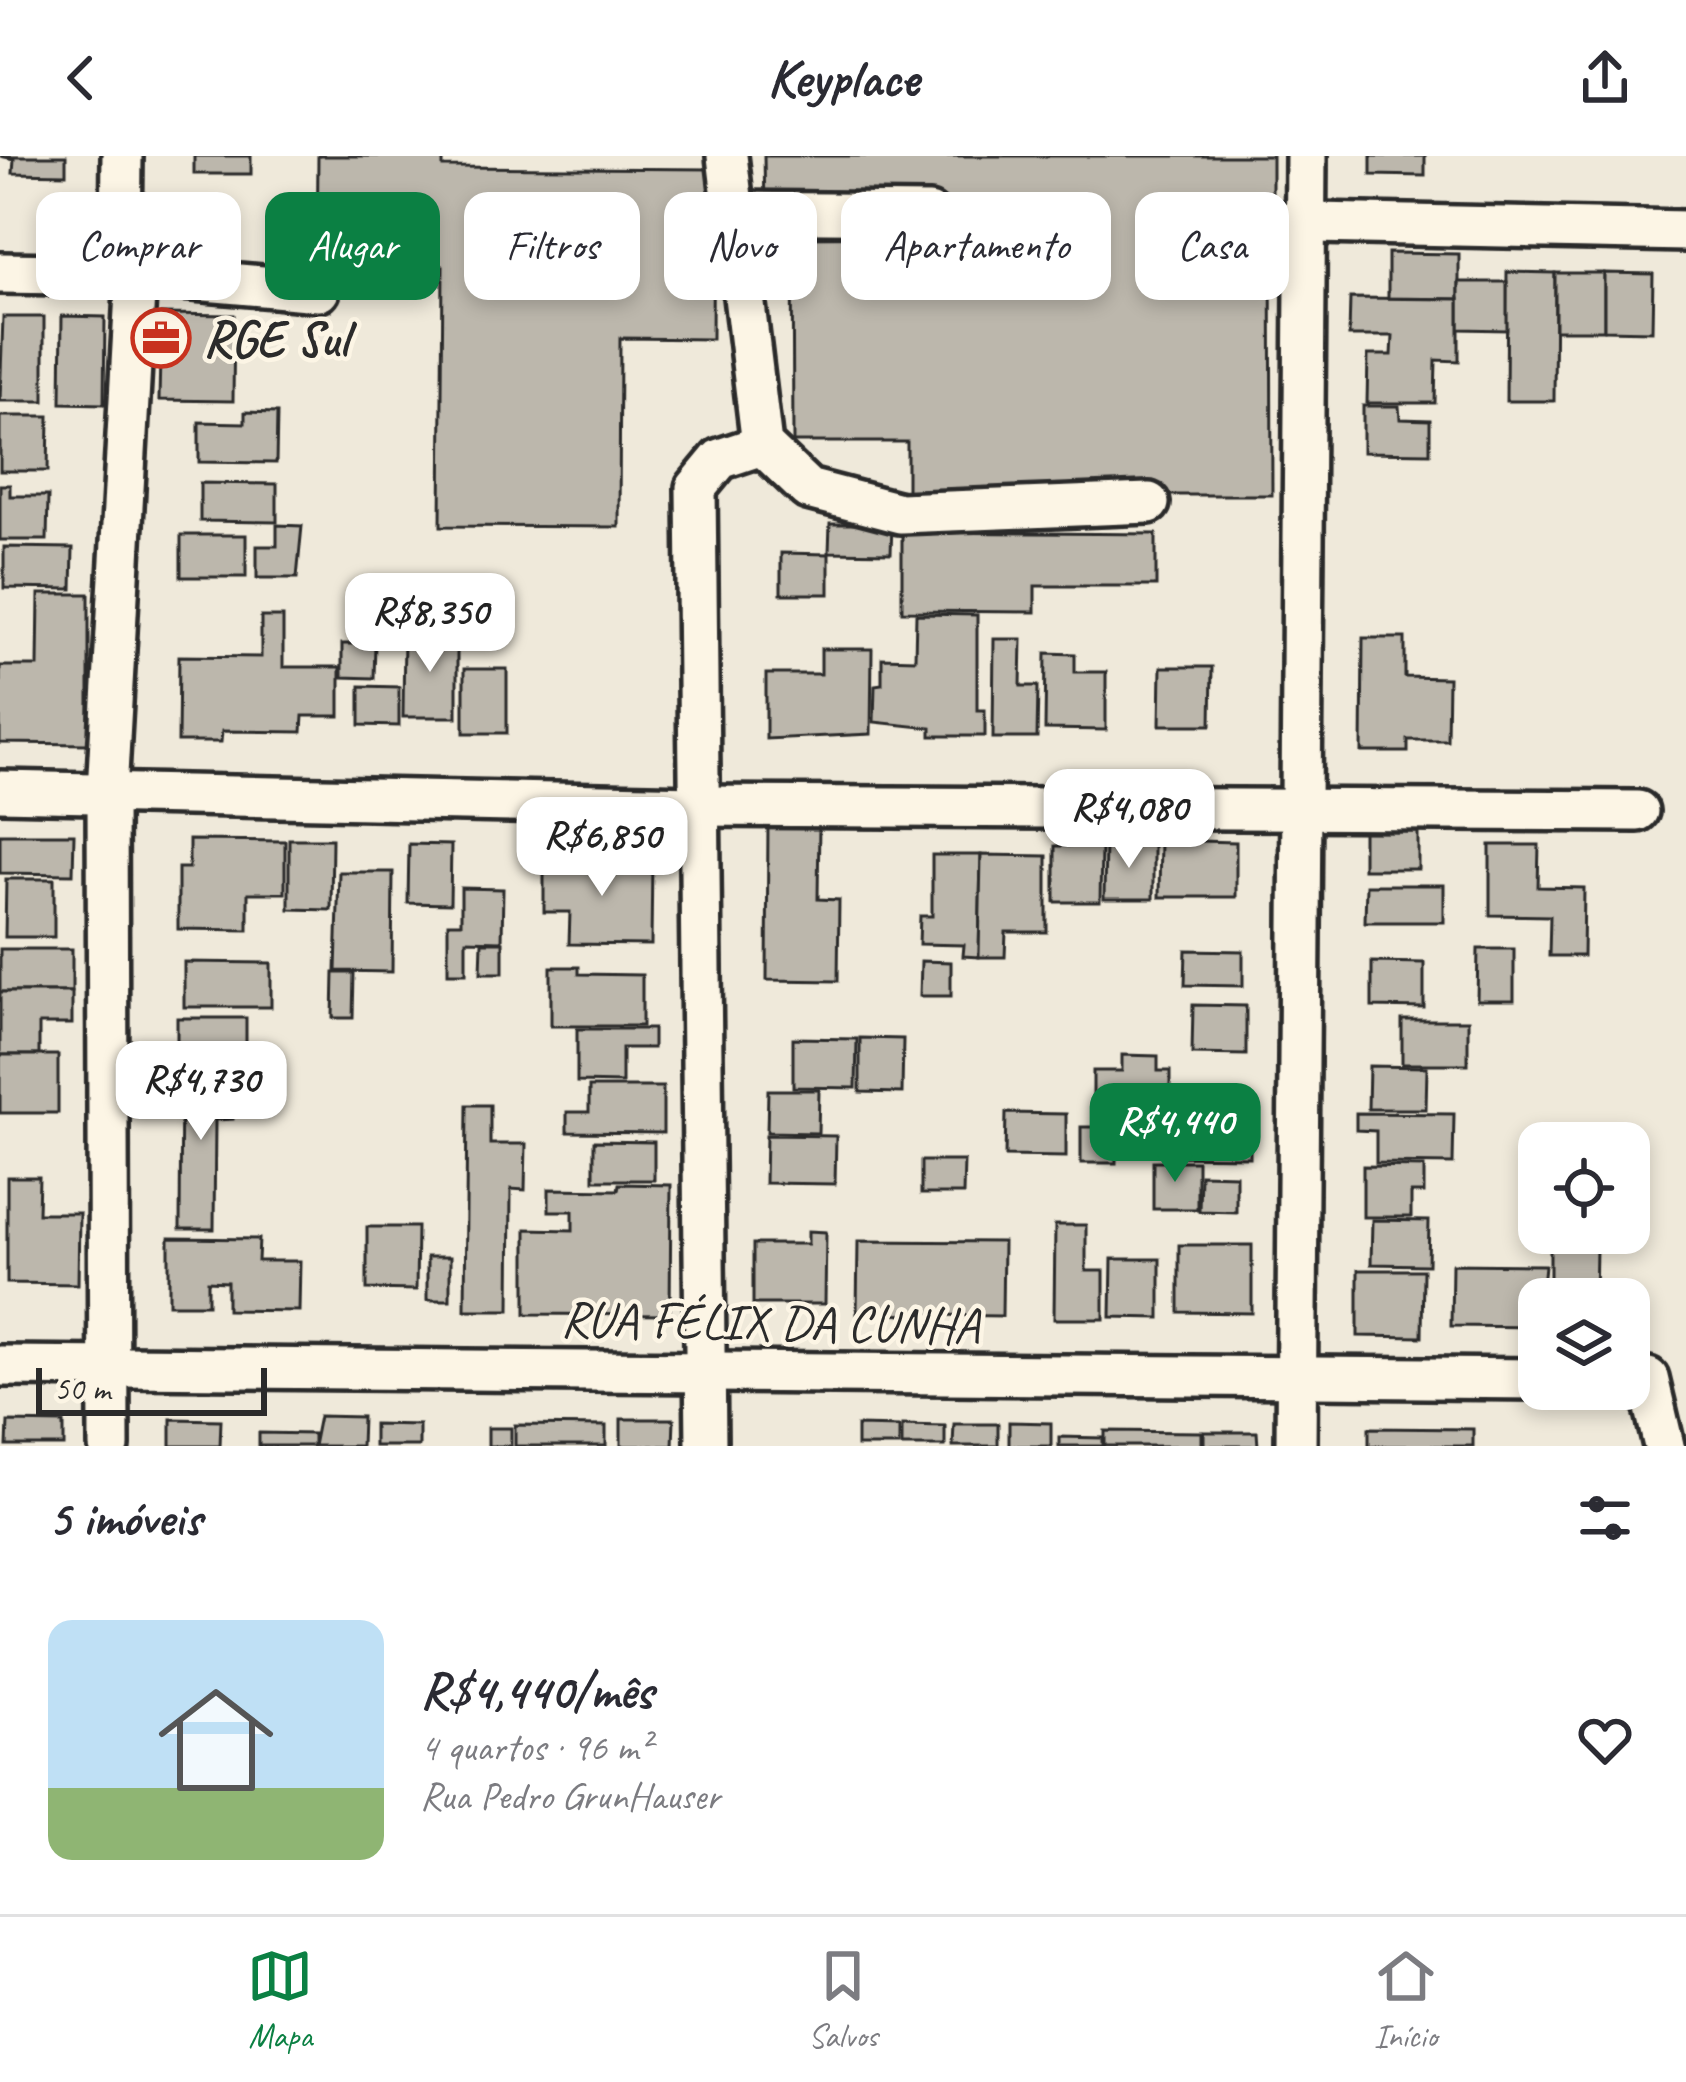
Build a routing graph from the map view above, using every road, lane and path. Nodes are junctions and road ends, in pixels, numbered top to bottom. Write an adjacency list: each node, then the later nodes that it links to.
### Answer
1 (122, 156): 4 (street)
2 (727, 156): 5 (street)
3 (1306, 156): 7 (street)
4 (124, 192)
5 (729, 192)
6 (1289, 225): 7 (street)
7 (1306, 226): 8 (street); 18 (street)
8 (1686, 230)
9 (36, 269): 10 (street)
10 (0, 273)
11 (129, 300): 16 (street)
12 (742, 300): 13 (street)
13 (762, 445): 14 (street); 17 (street)
14 (1149, 503)
15 (0, 791): 16 (street)
16 (107, 792): 17 (street); 21 (street)
17 (696, 806): 18 (street); 22 (street)
18 (1302, 811): 19 (street); 24 (street)
19 (1638, 811)
20 (0, 1366): 21 (street, RUA FÉLIX DA CUNHA)
21 (108, 1366): 22 (street, RUA FÉLIX DA CUNHA); 28 (street)
22 (706, 1375): 24 (street, RUA FÉLIX DA CUNHA); 29 (street)
23 (1518, 1379): 24 (street, RUA FÉLIX DA CUNHA)
24 (1297, 1380): 30 (street)
25 (1650, 1384): 26 (street)
26 (1686, 1405)
27 (1650, 1408): 31 (street)
28 (109, 1446)
29 (706, 1446)
30 (1295, 1446)
31 (1664, 1446)

